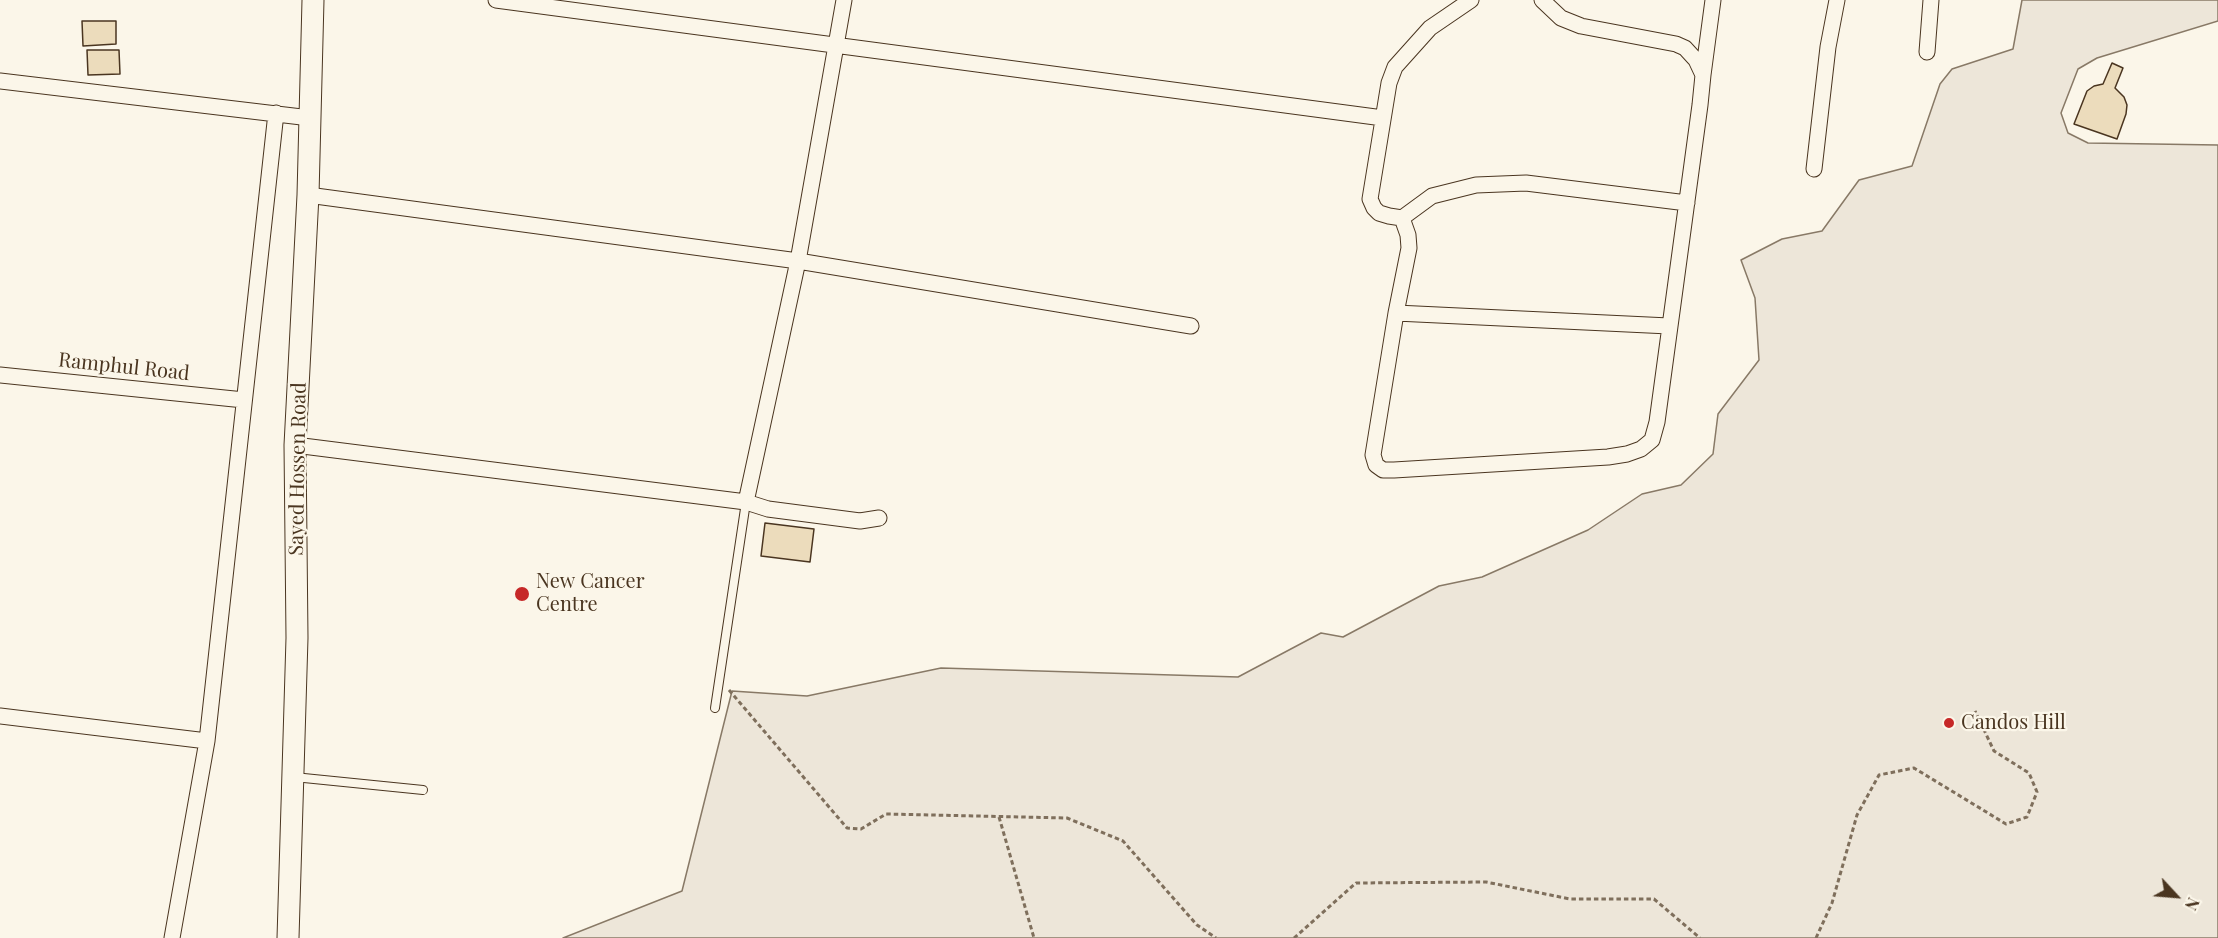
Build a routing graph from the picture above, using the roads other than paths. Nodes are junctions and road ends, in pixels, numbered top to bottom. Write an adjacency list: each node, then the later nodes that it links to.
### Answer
1 (313, 0): 14 (main road, Sayed Hossen Road)
2 (496, 0): 9 (street)
3 (844, 0): 9 (street)
4 (1471, 0): 15 (street)
5 (1542, 0): 11 (street)
6 (1713, 0): 11 (street)
7 (1837, 0): 16 (street)
8 (1931, 0): 10 (street)
9 (835, 45): 15 (street); 20 (street)
10 (1927, 52)
11 (1702, 75): 18 (street)
12 (0, 81): 13 (street)
13 (276, 113): 14 (street); 25 (street)
14 (310, 118): 17 (main road, Sayed Hossen Road)
15 (1383, 118): 19 (street)
16 (1814, 169)
17 (308, 195): 20 (street); 26 (main road, Sayed Hossen Road)
18 (1687, 203): 19 (street); 23 (street)
19 (1402, 218): 21 (street)
20 (798, 261): 22 (street); 27 (street)
21 (1396, 313): 23 (street); 23 (street)
22 (1191, 326)
23 (1669, 326)
24 (0, 375): 25 (street, Ramphul Road)
25 (244, 400): 31 (street)
26 (295, 444): 27 (street); 32 (main road, Sayed Hossen Road)
27 (746, 502): 28 (street); 29 (lane)
28 (879, 518)
29 (715, 708)
30 (0, 716): 31 (street)
31 (207, 741): 34 (street)
32 (293, 777): 33 (lane); 35 (main road, Sayed Hossen Road)
33 (423, 790)
34 (172, 938)
35 (288, 938)

